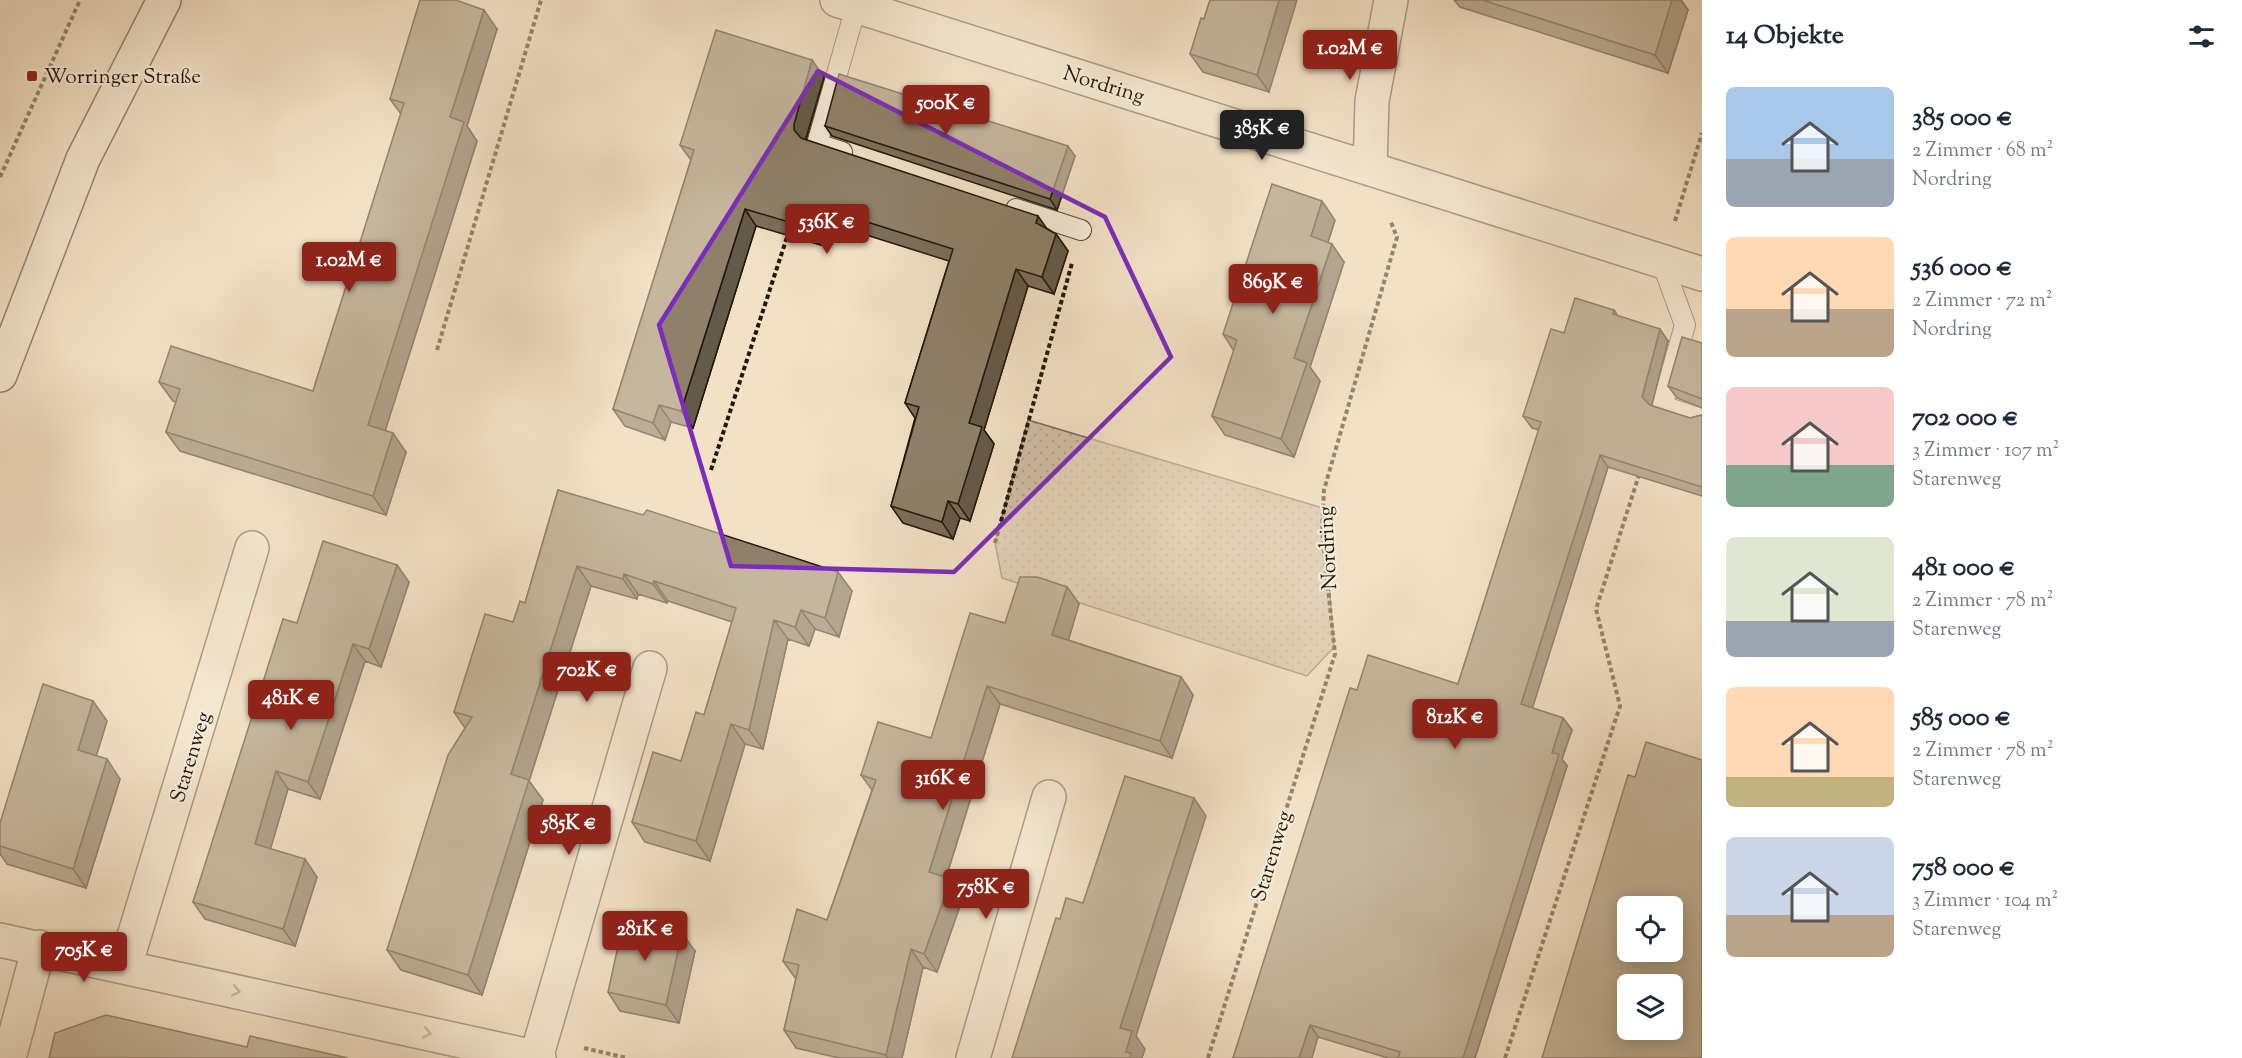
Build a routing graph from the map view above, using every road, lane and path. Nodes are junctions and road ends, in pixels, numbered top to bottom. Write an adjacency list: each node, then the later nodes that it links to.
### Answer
1 (80, 0): 9 (path)
2 (164, 0): 16 (street)
3 (541, 0): 15 (path)
4 (1391, 0): 8 (street)
5 (850, 2): 7 (lane); 8 (street, Nordring)
6 (1702, 133): 13 (path)
7 (861, 158)
8 (1370, 169): 13 (street, Nordring); 22 (path, Nordring)
9 (0, 177)
10 (993, 201): 12 (lane)
11 (791, 222): 18 (path)
12 (1081, 230): 20 (path)
13 (1662, 262): 14 (street, Nordring); 17 (lane)
14 (1702, 274)
15 (437, 350)
16 (0, 375)
17 (1702, 419)
18 (711, 470)
19 (1640, 473): 32 (path)
20 (995, 543)
21 (252, 548): 27 (street, Starenweg)
22 (1335, 654): 31 (path, Starenweg)
23 (650, 668): 29 (street)
24 (1049, 797): 30 (street)
25 (0, 940): 26 (street)
26 (39, 947): 27 (street); 28 (street)
27 (125, 966): 29 (street, one-way to 29)
28 (9, 1058)
29 (538, 1058)
30 (973, 1058)
31 (1208, 1058)
32 (1505, 1058)

